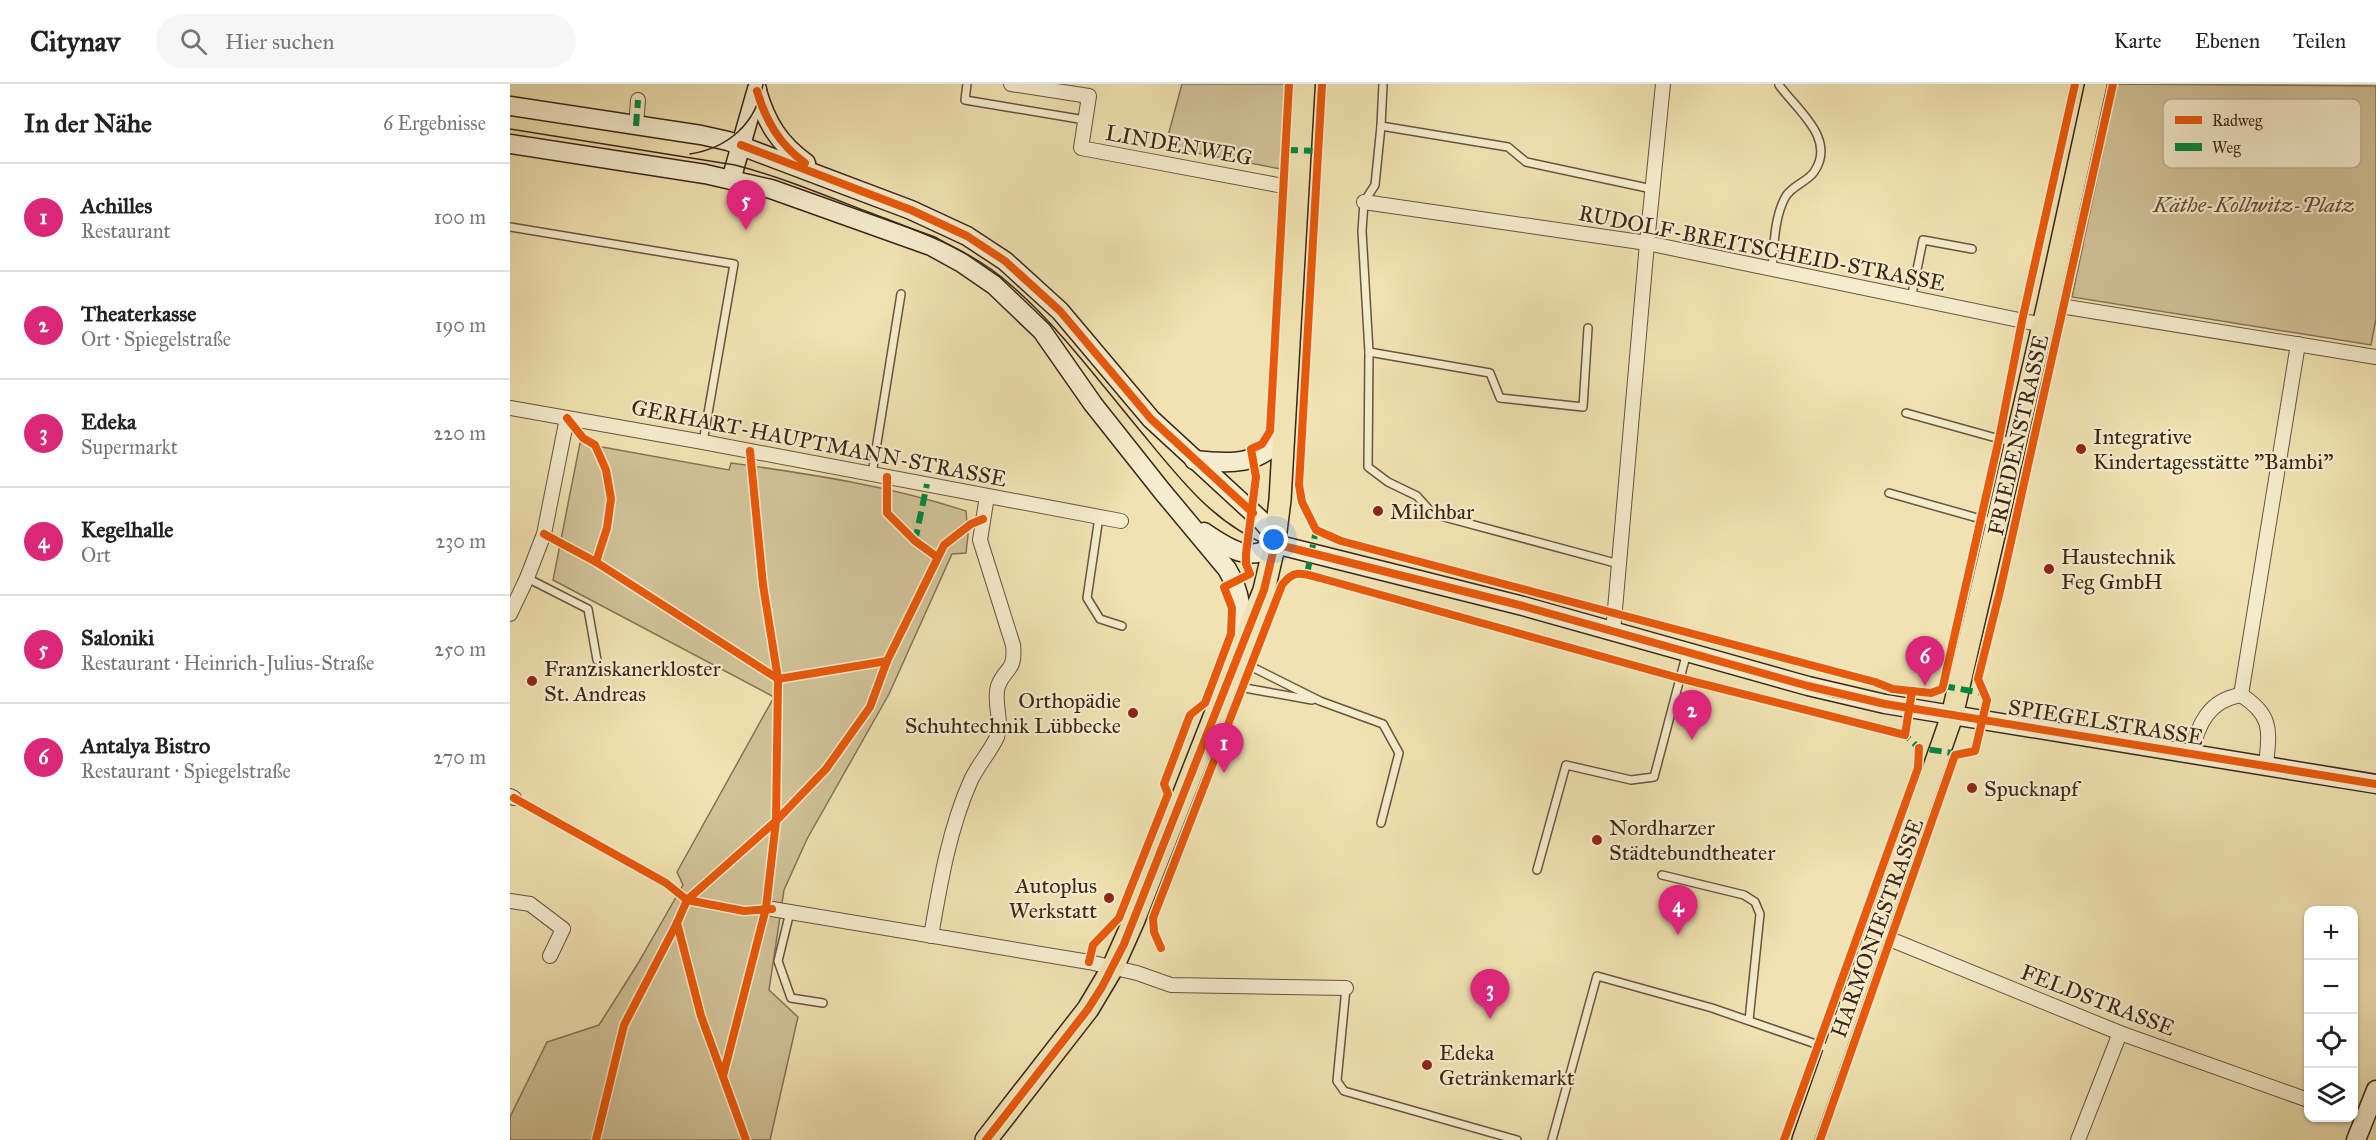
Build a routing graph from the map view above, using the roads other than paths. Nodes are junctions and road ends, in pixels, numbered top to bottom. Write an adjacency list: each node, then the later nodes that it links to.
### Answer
1 (967, 84): 12 (lane, LINDENWEG)
2 (1011, 84): 12 (street, LINDENWEG)
3 (1304, 84): 19 (main road)
4 (1383, 84): 14 (lane)
5 (1663, 84): 20 (street)
6 (1770, 84): 8 (lane)
7 (2096, 84): 28 (main road, FRIEDENSTRASSE)
8 (1779, 85): 25 (lane)
9 (758, 87): 16 (street); 17 (street)
10 (638, 100): 13 (street)
11 (510, 106): 13 (street)
12 (1085, 120): 19 (street, LINDENWEG)
13 (636, 126): 16 (street)
14 (1381, 126): 20 (lane); 21 (lane)
15 (510, 144): 18 (street)
16 (741, 145): 17 (street); 18 (street)
17 (822, 175): 40 (street)
18 (731, 180): 44 (street)
19 (1299, 186): 37 (main road)
20 (1652, 189): 23 (street)
21 (1364, 202): 23 (street, RUDOLF-BREITSCHEID-STRASSE); 32 (lane)
22 (510, 227): 38 (lane)
23 (1647, 243): 25 (street, RUDOLF-BREITSCHEID-STRASSE); 49 (street)
24 (1972, 249): 27 (lane)
25 (1772, 269): 27 (street, RUDOLF-BREITSCHEID-STRASSE)
26 (901, 294): 41 (lane)
27 (1911, 299): 29 (street, RUDOLF-BREITSCHEID-STRASSE)
28 (2048, 304): 29 (main road, FRIEDENSTRASSE); 31 (street)
29 (2043, 325): 39 (main road, FRIEDENSTRASSE)
30 (1588, 328): 32 (lane)
31 (2298, 344): 33 (street); 58 (street)
32 (1369, 352): 49 (lane)
33 (2376, 357)
34 (510, 408): 36 (street, GERHART-HAUPTMANN-STRASSE)
35 (1906, 412): 39 (lane)
36 (567, 418): 38 (street, GERHART-HAUPTMANN-STRASSE); 50 (street)
37 (1284, 435): 40 (street); 48 (main road)
38 (703, 442): 41 (street, GERHART-HAUPTMANN-STRASSE)
39 (2016, 443): 47 (main road, FRIEDENSTRASSE)
40 (1194, 460): 48 (street)
41 (872, 474): 43 (street, GERHART-HAUPTMANN-STRASSE)
42 (1889, 493): 47 (lane)
43 (987, 495): 45 (street, GERHART-HAUPTMANN-STRASSE); 71 (street)
44 (1181, 514): 48 (street); 54 (street)
45 (1099, 517): 46 (street, GERHART-HAUPTMANN-STRASSE); 52 (lane)
46 (1121, 521)
47 (1997, 524): 60 (main road, FRIEDENSTRASSE)
48 (1275, 544): 53 (street, SPIEGELSTRASSE); 54 (main road)
49 (1619, 564): 53 (street)
50 (527, 578): 51 (street); 56 (lane)
51 (510, 614)
52 (1122, 626)
53 (1613, 632): 55 (street, SPIEGELSTRASSE)
54 (1240, 652): 57 (main road); 59 (lane)
55 (1686, 652): 60 (street, SPIEGELSTRASSE); 65 (lane)
56 (597, 660)
57 (1226, 685): 59 (lane); 73 (main road)
58 (2241, 695): 61 (street); 62 (street)
59 (1320, 701): 64 (lane)
60 (1952, 716): 61 (street, SPIEGELSTRASSE); 70 (main road, HARMONIESTRASSE)
61 (2191, 754): 62 (street, SPIEGELSTRASSE)
62 (2266, 766): 63 (street, SPIEGELSTRASSE)
63 (2376, 784)
64 (1381, 823)
65 (1537, 870)
66 (1662, 875): 76 (lane)
67 (510, 901): 72 (street)
68 (772, 909): 69 (street)
69 (790, 912): 71 (street); 75 (lane)
70 (1875, 933): 77 (street, FELDSTRASSE); 78 (main road, HARMONIESTRASSE)
71 (931, 936): 73 (street)
72 (550, 956)
73 (1113, 967): 74 (street); 82 (main road)
74 (1346, 988): 83 (lane)
75 (823, 1003)
76 (1749, 1020): 78 (lane); 84 (lane)
77 (2120, 1033): 80 (street, FELDSTRASSE); 86 (street)
78 (1834, 1050): 85 (main road, HARMONIESTRASSE)
79 (2376, 1090): 81 (street)
80 (2304, 1099)
81 (2359, 1118): 87 (street)
82 (986, 1140)
83 (1517, 1140)
84 (1552, 1140)
85 (1803, 1140)
86 (2078, 1140)
87 (2356, 1140)

